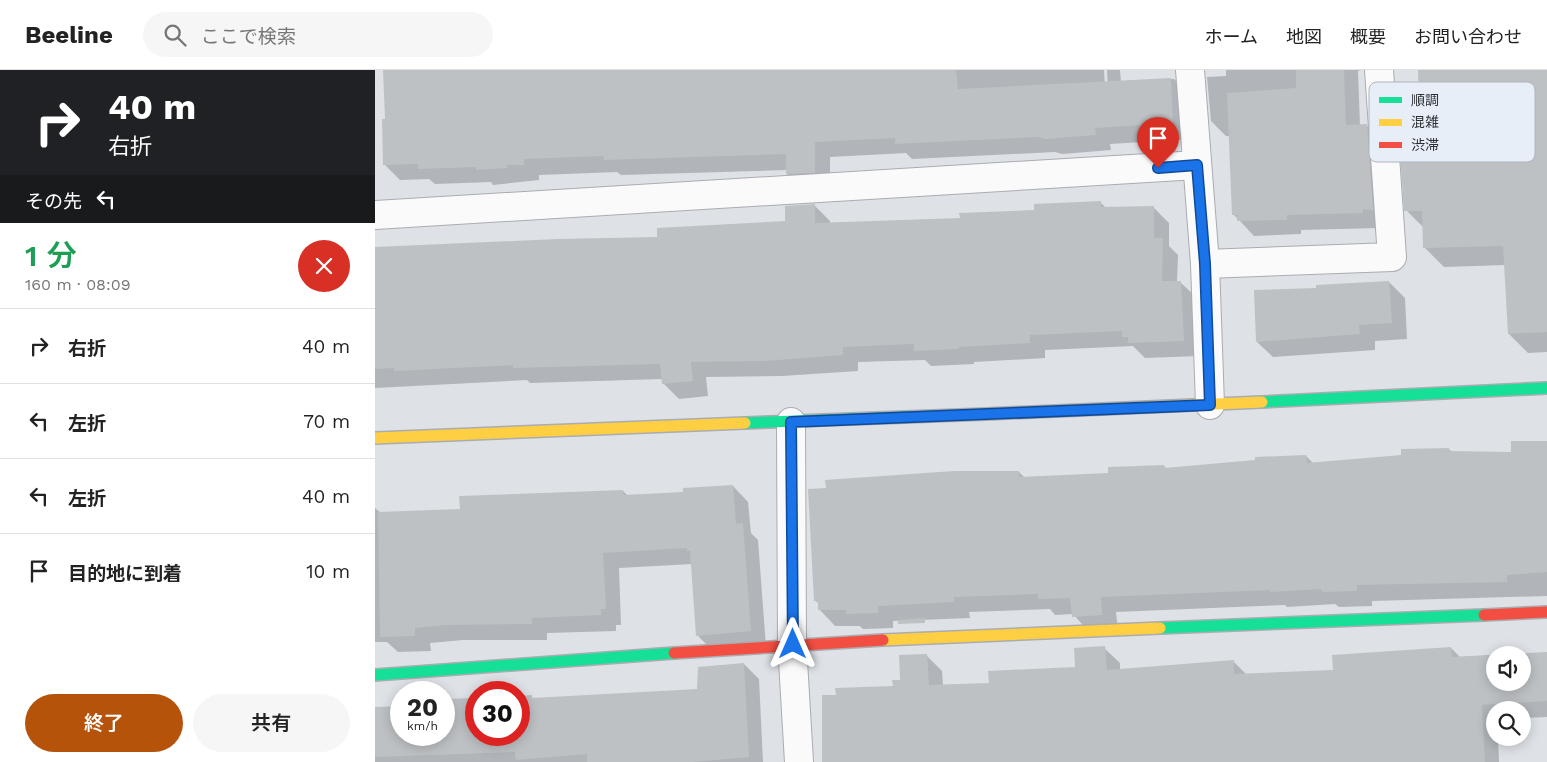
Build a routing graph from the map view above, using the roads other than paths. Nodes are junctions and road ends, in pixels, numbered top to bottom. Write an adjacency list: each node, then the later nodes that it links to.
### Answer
1 (1190, 70): 3 (street)
2 (1385, 162): 5 (street)
3 (1197, 165): 4 (street); 5 (street)
4 (375, 214)
5 (1205, 264): 7 (street)
6 (1547, 388): 7 (street)
7 (1210, 405): 8 (street)
8 (791, 422): 9 (street); 11 (street)
9 (375, 438)
10 (1547, 612): 11 (street)
11 (793, 644): 12 (street); 13 (street)
12 (375, 675)
13 (799, 762)

